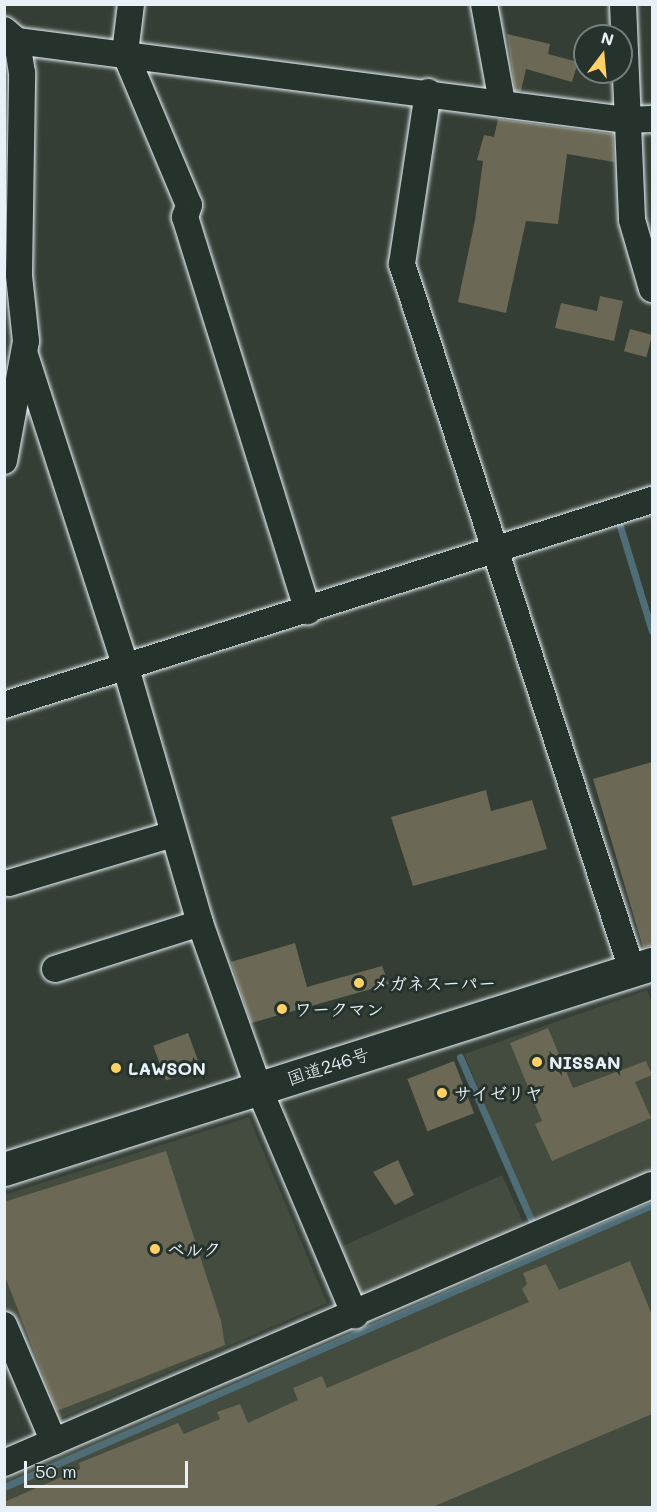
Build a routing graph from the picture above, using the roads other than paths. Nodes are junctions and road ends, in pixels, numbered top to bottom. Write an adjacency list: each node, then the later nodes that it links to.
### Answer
1 (130, 4): 5 (street)
2 (484, 4): 7 (street)
3 (623, 4): 9 (street)
4 (11, 36): 5 (street); 11 (street)
5 (125, 53): 6 (street); 15 (street)
6 (428, 92): 7 (street); 14 (street)
7 (502, 102): 9 (street)
8 (652, 119): 9 (street)
9 (625, 120): 10 (street)
10 (652, 289)
11 (25, 355): 12 (street); 16 (street)
12 (4, 461)
13 (652, 500): 14 (street)
14 (497, 552): 15 (street); 22 (street)
15 (308, 611): 16 (street)
16 (126, 668): 17 (street); 18 (street)
17 (4, 705)
18 (173, 834): 19 (street); 20 (street)
19 (9, 883)
20 (201, 923): 21 (street); 23 (street)
21 (55, 969)
22 (646, 969): 23 (highway, 国道246号)
23 (259, 1089): 24 (highway, 国道246号); 26 (street)
24 (4, 1168)
25 (652, 1185): 26 (street)
26 (355, 1315): 28 (street)
27 (4, 1325): 28 (street)
28 (54, 1442): 29 (street)
29 (4, 1463)

